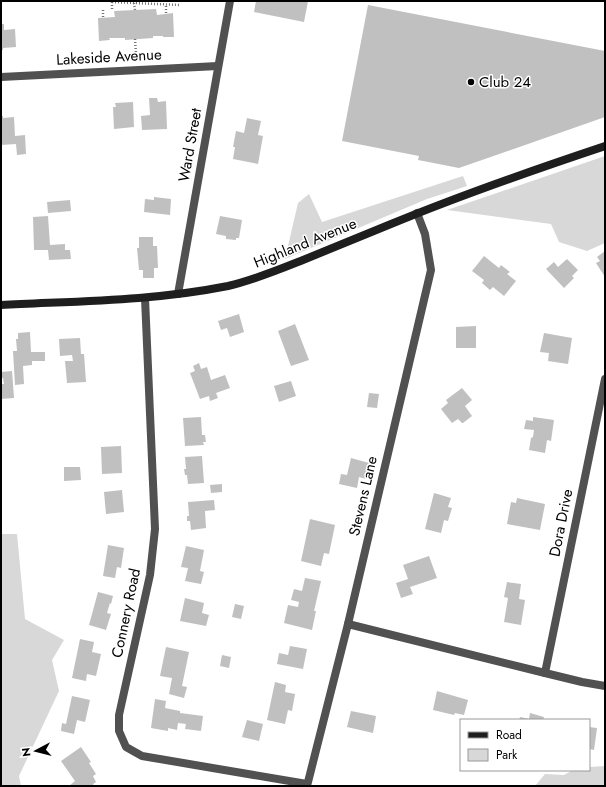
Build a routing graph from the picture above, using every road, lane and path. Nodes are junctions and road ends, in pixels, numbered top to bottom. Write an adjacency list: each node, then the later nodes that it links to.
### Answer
1 (230, 1): 13 (street, Ward Street)
2 (112, 2): 3 (path); 7 (path)
3 (134, 3): 4 (path); 8 (path)
4 (166, 4): 5 (path); 9 (path)
5 (179, 5)
6 (103, 8): 10 (path)
7 (112, 9)
8 (135, 10)
9 (166, 13)
10 (103, 17)
11 (135, 39): 12 (path)
12 (133, 54)
13 (218, 66): 14 (street, Lakeside Avenue); 17 (street, Ward Street)
14 (1, 76)
15 (605, 146): 16 (street, Highland Avenue)
16 (417, 213): 17 (street, Highland Avenue); 21 (street, Stevens Lane)
17 (178, 294): 18 (street, Highland Avenue)
18 (145, 298): 19 (street, Highland Avenue); 24 (street, Connery Road)
19 (1, 305)
20 (605, 379): 22 (street, Dora Drive)
21 (348, 624): 22 (street); 24 (street, Stevens Lane)
22 (545, 673): 23 (street)
23 (605, 686)
24 (307, 785)

